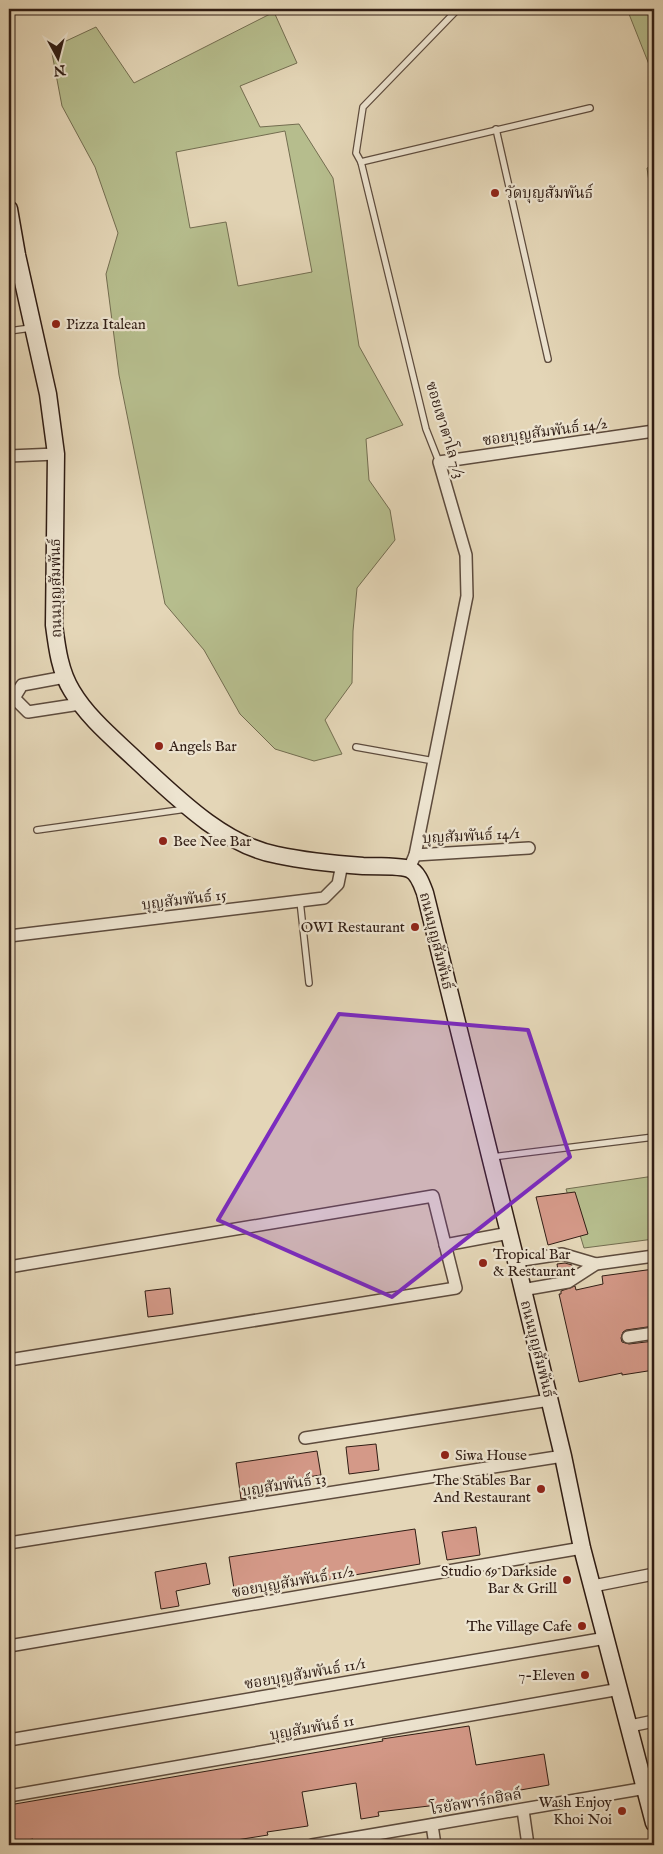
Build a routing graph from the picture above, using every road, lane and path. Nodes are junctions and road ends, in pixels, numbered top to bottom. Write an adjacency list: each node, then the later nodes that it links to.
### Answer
1 (458, 9): 4 (lane, ซอยเขาตาโล 7/3)
2 (590, 108): 3 (lane)
3 (496, 129): 4 (lane); 9 (lane)
4 (361, 162): 13 (lane, ซอยเขาตาโล 7/3)
5 (9, 209): 6 (street, ถนนบุญสัมพันธ์)
6 (13, 255): 7 (street, ถนนบุญสัมพันธ์)
7 (34, 328): 8 (lane); 11 (street, ถนนบุญสัมพันธ์)
8 (9, 331)
9 (548, 359)
10 (654, 431): 13 (street, ซอยบุญสัมพันธ์ 14/2)
11 (56, 454): 12 (street); 14 (street, ถนนบุญสัมพันธ์)
12 (9, 456)
13 (439, 462): 18 (street, ซอยเขาตาโล 7/3)
14 (65, 678): 15 (street); 16 (street, ถนนบุญสัมพันธ์)
15 (11, 699): 16 (street)
16 (80, 704): 19 (street, ถนนบุญสัมพันธ์)
17 (356, 747): 18 (lane)
18 (434, 761): 22 (street, ซอยเขาตาโล 7/3)
19 (188, 809): 20 (lane); 23 (street, ถนนบุญสัมพันธ์)
20 (37, 830)
21 (529, 848): 22 (street, บุญสัมพันธ์ 14/1)
22 (412, 862): 23 (street, ถนนบุญสัมพันธ์); 28 (street, ถนนบุญสัมพันธ์)
23 (342, 864): 24 (street, บุญสัมพันธ์ 15)
24 (300, 900): 25 (street, บุญสัมพันธ์ 15); 26 (lane)
25 (9, 936)
26 (309, 983)
27 (654, 1138): 28 (lane)
28 (490, 1157): 29 (street, ถนนบุญสัมพันธ์)
29 (509, 1233): 30 (street); 32 (street, ถนนบุญสัมพันธ์)
30 (445, 1245): 34 (street); 38 (street)
31 (654, 1256): 33 (street)
32 (516, 1261): 33 (street); 35 (street, ถนนบุญสัมพันธ์)
33 (596, 1264): 35 (street)
34 (9, 1267)
35 (522, 1290): 39 (street, ถนนบุญสัมพันธ์)
36 (654, 1334): 37 (street)
37 (628, 1337)
38 (9, 1360)
39 (550, 1400): 40 (street); 41 (street, ถนนบุญสัมพันธ์)
40 (305, 1438)
41 (563, 1456): 42 (street, บุญสัมพันธ์ 13); 43 (street, ถนนบุญสัมพันธ์)
42 (9, 1543)
43 (582, 1548): 45 (street, ถนนบุญสัมพันธ์); 47 (street, ซอยบุญสัมพันธ์ 11/2)
44 (654, 1574): 45 (street)
45 (592, 1586): 46 (street, ถนนบุญสัมพันธ์)
46 (606, 1638): 48 (street, ถนนบุญสัมพันธ์); 51 (street, ซอยบุญสัมพันธ์ 11/1)
47 (9, 1646)
48 (620, 1689): 50 (street, ถนนบุญสัมพันธ์); 53 (street, บุญสัมพันธ์ 11)
49 (654, 1721): 50 (street)
50 (630, 1726): 52 (street, ถนนบุญสัมพันธ์)
51 (9, 1740)
52 (646, 1788): 54 (street, โรยัลพาร์กฮิลล์); 55 (street, ถนนบุญสัมพันธ์)
53 (9, 1796)
54 (523, 1810): 56 (street, โรยัลพาร์กฮิลล์); 60 (street)
55 (654, 1818)
56 (432, 1825): 57 (street, โรยัลพาร์กฮิลล์); 59 (street)
57 (338, 1843): 58 (street, โรยัลพาร์กฮิลล์)
58 (312, 1845)
59 (435, 1845)
60 (528, 1845)

